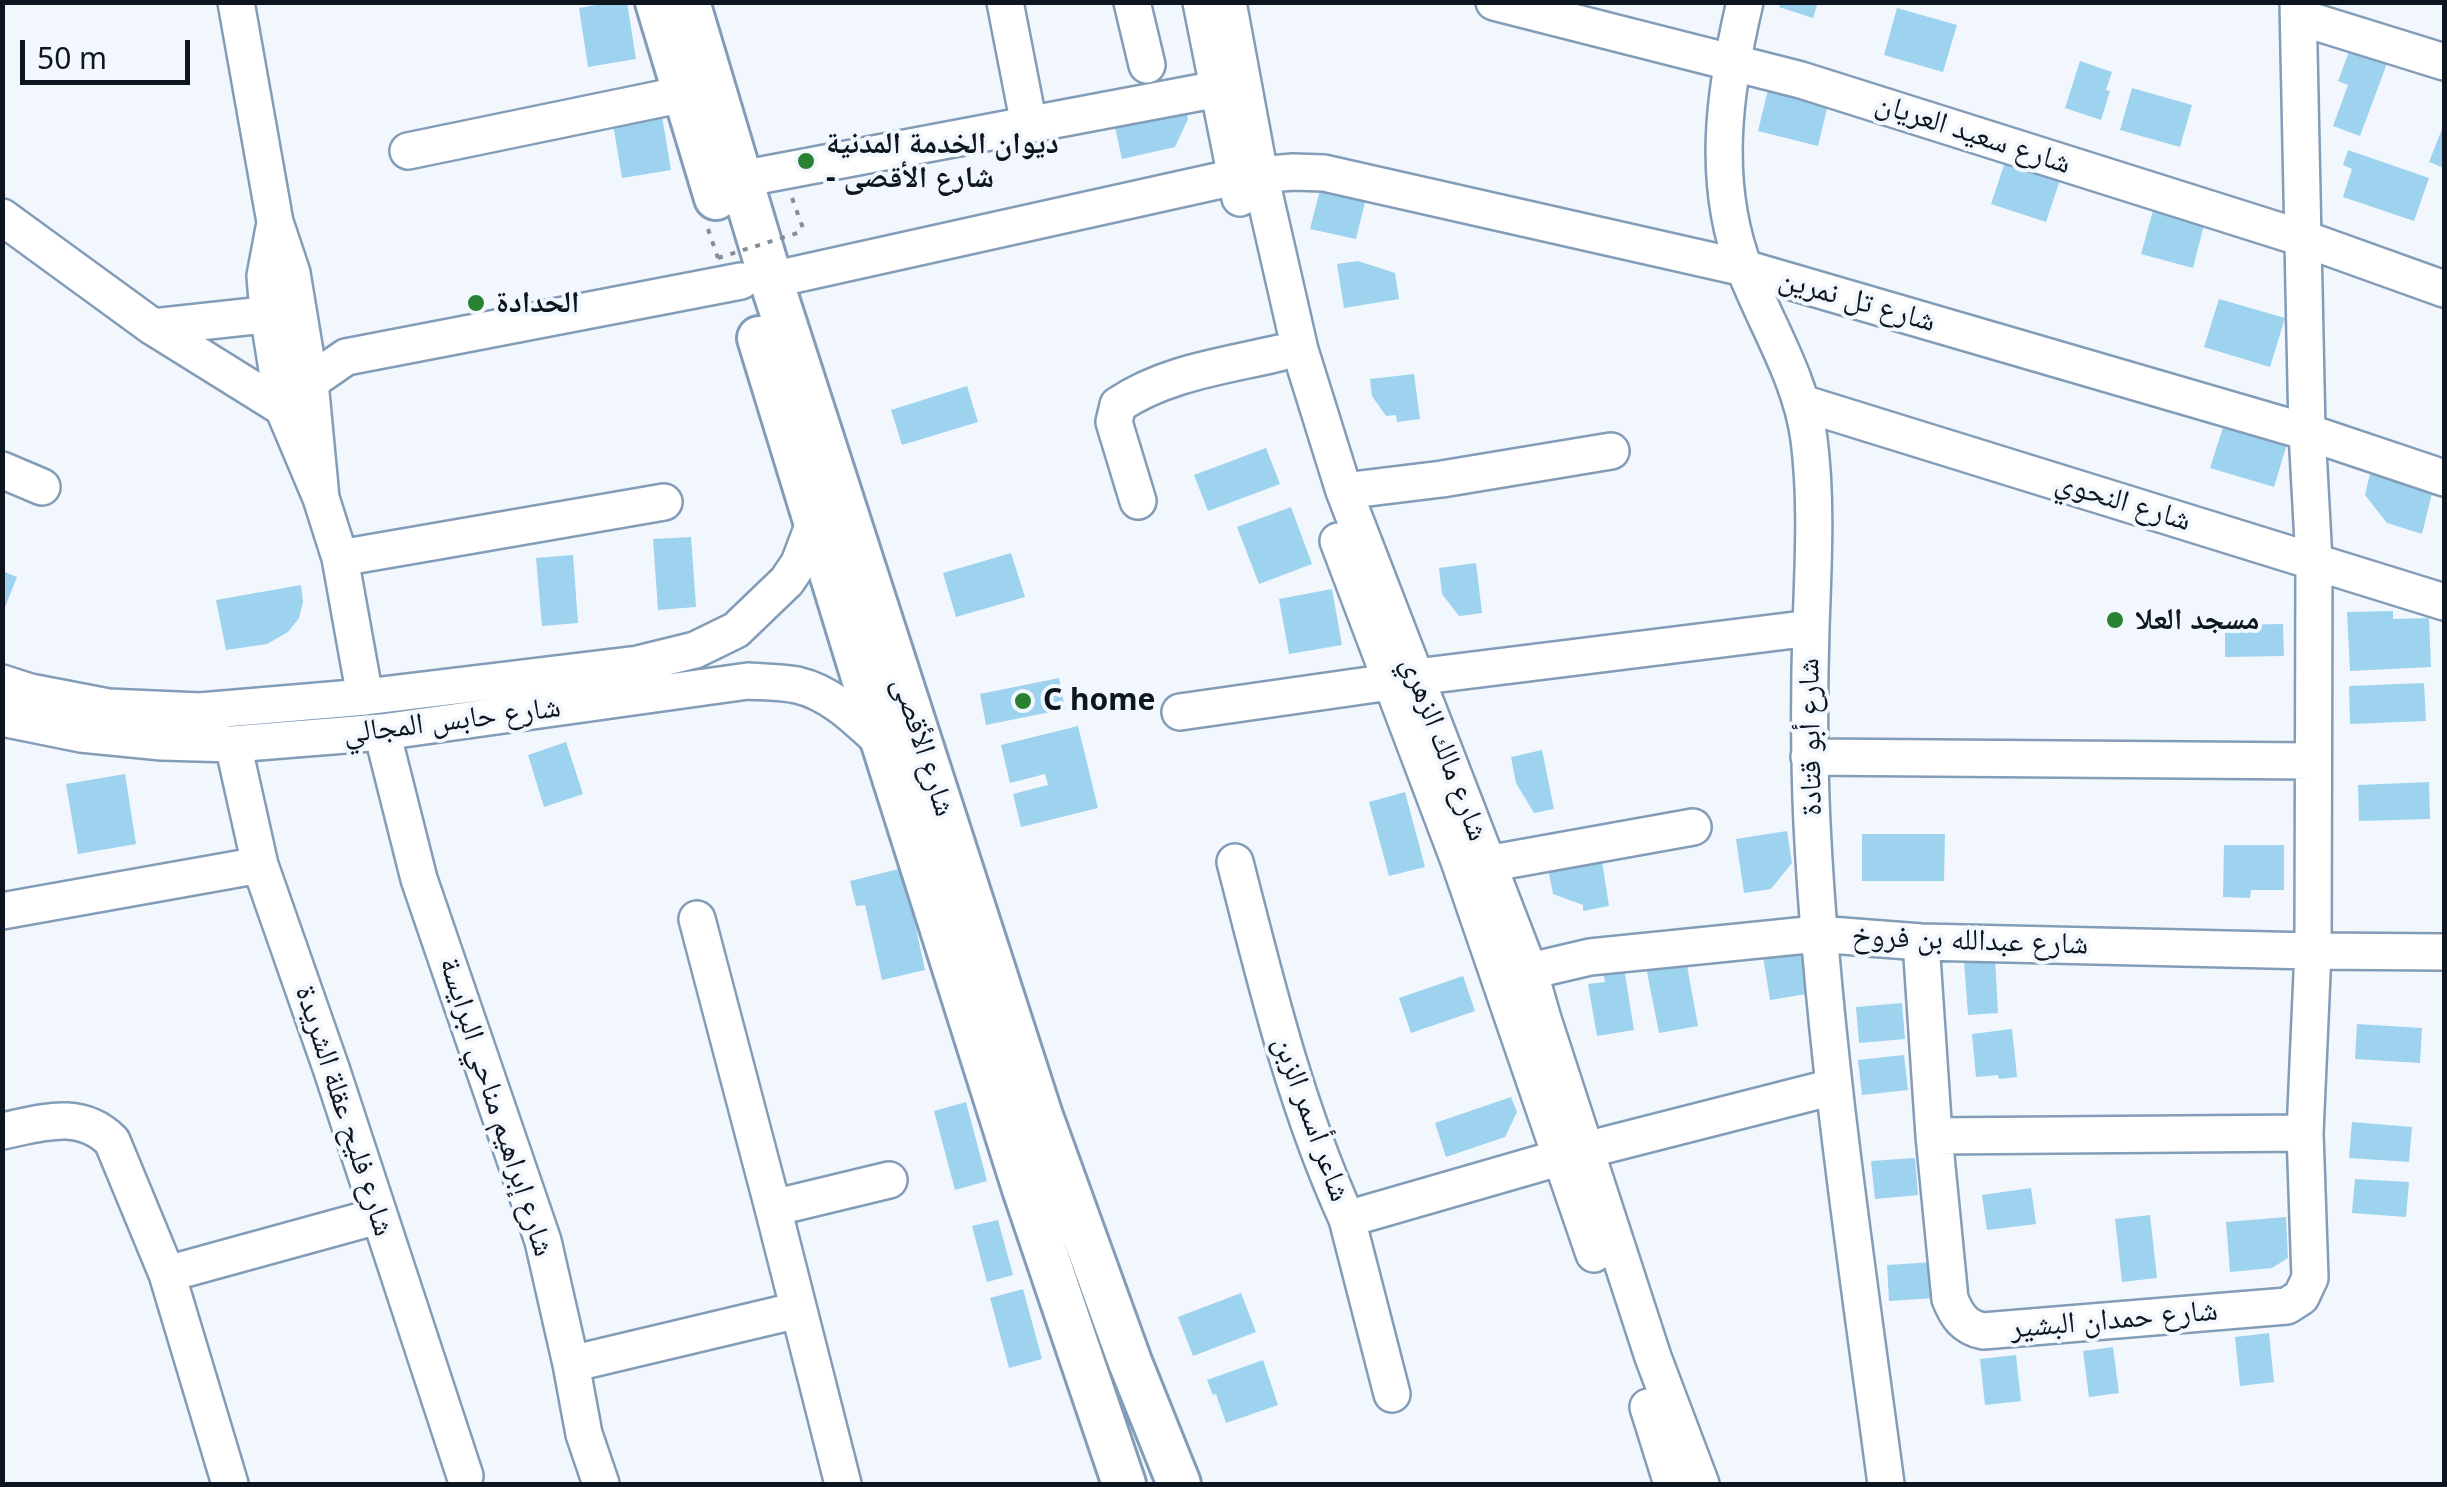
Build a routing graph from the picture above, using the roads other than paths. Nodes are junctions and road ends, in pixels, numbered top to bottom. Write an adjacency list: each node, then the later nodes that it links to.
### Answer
1 (236, 2): 25 (street)
2 (657, 2): 15 (main road, شارع الأقصى)
3 (688, 2): 19 (main road, شارع الأقصى)
4 (1005, 2): 16 (street)
5 (1132, 2): 13 (street)
6 (1201, 2): 14 (street, شارع مالك الزهري)
7 (1228, 2): 18 (street, شارع مالك الزهري)
8 (1494, 2): 11 (street, شارع سعيد العريان)
9 (1745, 2): 11 (street, شارع أبو قتادة)
10 (2298, 10): 12 (street); 21 (street, شارع حمدان البشير)
11 (1731, 61): 21 (street, شارع سعيد العريان); 22 (street, شارع أبو قتادة)
12 (2444, 62)
13 (1147, 65)
14 (1218, 89): 16 (street); 18 (street, شارع مالك الزهري)
15 (684, 94): 17 (street); 23 (main road, شارع الأقصى)
16 (1029, 125): 19 (street)
17 (408, 151)
18 (1248, 176): 22 (street, شارع تل نمرين); 23 (street, شارع تل نمرين); 27 (street, شارع مالك الزهري); 36 (street, شارع مالك الزهري)
19 (741, 180): 23 (main road, شارع الأقصى)
20 (3, 220): 26 (street)
21 (2302, 238): 24 (street, شارع سعيد العريان); 31 (street, شارع حمدان البشير)
22 (1744, 268): 30 (street, شارع أبو قتادة); 31 (street, شارع تل نمرين)
23 (743, 273): 28 (street, شارع تل نمرين); 39 (main road, شارع الأقصى); 83 (main road, شارع الأقصى)
24 (2444, 289)
25 (289, 322): 26 (street); 28 (street); 29 (street)
26 (153, 327): 29 (street)
27 (1279, 353): 38 (street); 45 (street, شارع مالك الزهري)
28 (346, 357): 29 (street)
29 (302, 398): 40 (street)
30 (1802, 403): 41 (street, شارع النحوي); 43 (street, شارع أبو قتادة)
31 (2307, 432): 34 (street, شارع تل نمرين); 41 (street, شارع حمدان البشير)
32 (1612, 451): 36 (street)
33 (2, 470): 35 (street)
34 (2444, 478)
35 (42, 487)
36 (1344, 491): 45 (street, شارع مالك الزهري)
37 (664, 502): 40 (street)
38 (1138, 502)
39 (816, 518): 44 (street, شارع حابس المجالي); 52 (main road, شارع الأقصى)
40 (340, 558): 48 (street)
41 (2314, 561): 42 (street, شارع النحوي); 55 (street, شارع حمدان البشير)
42 (2444, 602)
43 (1811, 628): 45 (street); 54 (street, شارع أبو قتادة)
44 (736, 630): 46 (street); 48 (street, شارع حابس المجالي)
45 (1403, 679): 49 (street); 58 (street, شارع مالك الزهري); 67 (street, شارع مالك الزهري)
46 (748, 681): 51 (street, شارع حابس المجالي); 52 (street, شارع حابس المجالي)
47 (2, 682): 48 (street, شارع حابس المجالي)
48 (365, 696)
49 (1180, 712)
50 (2, 718): 53 (street, شارع حابس المجالي)
51 (382, 732): 53 (street, شارع حابس المجالي); 80 (street, شارع إبراهيم مناحي البرايسة)
52 (883, 743): 84 (main road, شارع الأقصى)
53 (232, 744): 59 (street, شارع فليح عقلة الشريدة)
54 (1808, 757): 55 (street); 62 (street, شارع أبو قتادة)
55 (2313, 761): 64 (street, شارع حمدان البشير)
56 (1693, 828): 58 (street)
57 (1235, 862): 77 (street, شاعر أسمر الزبن)
58 (1487, 864): 67 (street, شارع مالك الزهري)
59 (260, 865): 60 (street); 76 (street, شارع فليح عقلة الشريدة)
60 (2, 910)
61 (696, 919): 75 (street)
62 (1817, 934): 63 (street, شارع عبدالله بن فروخ); 66 (street, شارع عبدالله بن فروخ); 69 (street, شارع أبو قتادة)
63 (1921, 942): 64 (street, شارع عبدالله بن فروخ); 72 (street, شارع حمدان البشير)
64 (2314, 951): 65 (street, شارع عبدالله بن فروخ); 71 (street, شارع حمدان البشير)
65 (2444, 952)
66 (1590, 958): 67 (street, شارع عبدالله بن فروخ); 68 (street)
67 (1514, 975): 68 (street, شارع مالك الزهري); 73 (street, شارع مالك الزهري)
68 (1543, 1019): 73 (street, شارع مالك الزهري)
69 (1833, 1086): 73 (street, شاعر أسمر الزبن); 90 (street, شارع أبو قتادة)
70 (2, 1131): 78 (street)
71 (2305, 1133): 72 (street); 72 (street, شارع حمدان البشير)
72 (1934, 1136)
73 (1573, 1154): 77 (street, شاعر أسمر الزبن); 85 (street, شارع مالك الزهري); 89 (street, شارع مالك الزهري)
74 (889, 1180): 75 (street)
75 (773, 1208): 79 (street)
76 (378, 1216): 78 (street); 82 (street, شارع فليح عقلة الشريدة)
77 (1347, 1219): 81 (street)
78 (167, 1274): 86 (street)
79 (798, 1310): 80 (street); 88 (street)
80 (571, 1364): 87 (street, شارع إبراهيم مناحي البرايسة)
81 (1392, 1394)
82 (465, 1476)
83 (1181, 1477)
84 (1119, 1480)
85 (1667, 1480)
86 (230, 1484)
87 (600, 1484)
88 (843, 1484)
89 (1701, 1484)
90 (1886, 1484)

